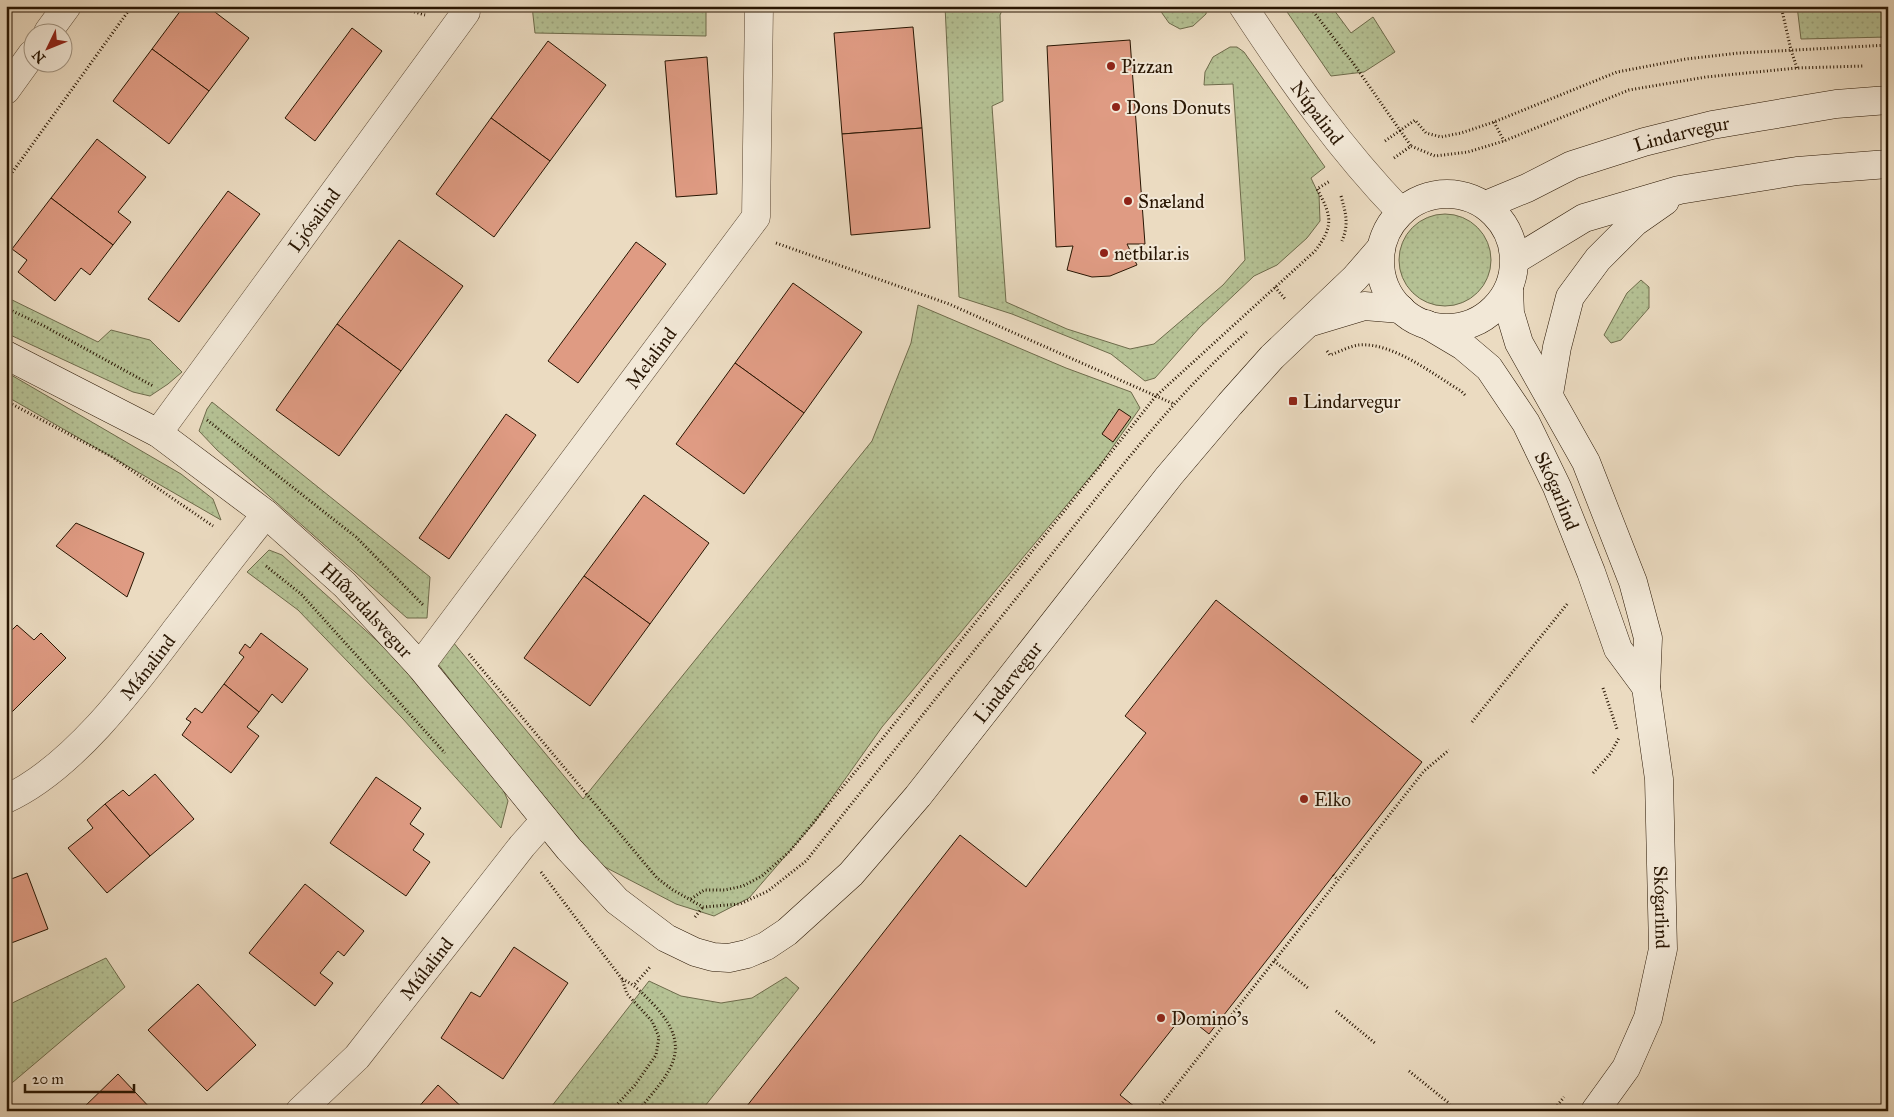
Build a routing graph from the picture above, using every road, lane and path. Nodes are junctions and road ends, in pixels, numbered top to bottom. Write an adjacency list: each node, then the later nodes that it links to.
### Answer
1 (67, 6): 9 (street)
2 (132, 6): 24 (path)
3 (539, 6): 8 (path)
4 (759, 6): 52 (street, Melalind)
5 (1243, 6): 29 (street, Núpalind)
6 (1309, 6): 18 (path)
7 (1781, 6): 11 (path)
8 (466, 9): 48 (street, Ljósalind)
9 (55, 22)
10 (1888, 45): 11 (path)
11 (1791, 50): 14 (path); 17 (path)
12 (1869, 66): 14 (path)
13 (22, 68): 15 (street)
14 (1797, 68): 20 (path)
15 (6, 90)
16 (1888, 100): 28 (street, Lindarvegur)
17 (1494, 122): 18 (path); 20 (path)
18 (1400, 130): 19 (path); 21 (path)
19 (1385, 141)
20 (1504, 141): 21 (path)
21 (1411, 146): 22 (path)
22 (1390, 161)
23 (1888, 164): 26 (street)
24 (6, 181)
25 (1330, 181): 34 (path)
26 (1679, 190): 33 (street); 43 (street)
27 (1340, 195): 30 (path)
28 (1486, 206): 29 (street); 33 (street)
29 (1401, 212): 32 (street)
30 (1340, 244)
31 (793, 248): 44 (path)
32 (1381, 248): 37 (street); 38 (street, Lindarvegur)
33 (1515, 260): 35 (street)
34 (1275, 287): 36 (path); 44 (path)
35 (1509, 289): 39 (street); 43 (street, Skógarlind)
36 (1291, 293)
37 (1401, 309): 38 (street, Lindarvegur); 39 (street)
38 (1305, 324): 66 (street, Lindarvegur)
39 (1426, 324): 54 (street, Skógarlind)
40 (1249, 330): 47 (path)
41 (1322, 345): 45 (path)
42 (6, 355): 48 (street, Hlíðardalsvegur)
43 (1548, 394): 54 (street, Skógarlind)
44 (1156, 396): 47 (path); 64 (path)
45 (1467, 397)
46 (6, 401): 50 (path)
47 (1174, 404): 65 (path)
48 (158, 432): 49 (street, Hlíðardalsvegur)
49 (266, 514): 50 (street, Mánalind); 52 (street, Hlíðardalsvegur)
50 (241, 545): 57 (path); 59 (street, Mánalind)
51 (1569, 601): 55 (path)
52 (420, 666): 60 (street, Hlíðardalsvegur)
53 (1602, 683): 58 (path)
54 (1646, 687): 80 (street, Skógarlind)
55 (1472, 722)
56 (1449, 750): 63 (path)
57 (451, 759)
58 (1592, 773)
59 (6, 799)
60 (546, 820): 61 (street, Múlalind); 66 (street, Hlíðardalsvegur)
61 (522, 846): 68 (path); 75 (street, Múlalind)
62 (1333, 875): 63 (path)
63 (1338, 880): 67 (path)
64 (691, 900)
65 (703, 907)
66 (666, 938)
67 (1274, 961): 69 (path); 78 (path)
68 (622, 979): 76 (path); 77 (path)
69 (1308, 988)
70 (1336, 1011): 71 (path)
71 (1376, 1044)
72 (1409, 1071): 74 (path)
73 (1569, 1090): 79 (path)
74 (1450, 1104)
75 (300, 1111)
76 (611, 1111)
77 (638, 1111)
78 (1156, 1111)
79 (1553, 1111)
80 (1595, 1111)

